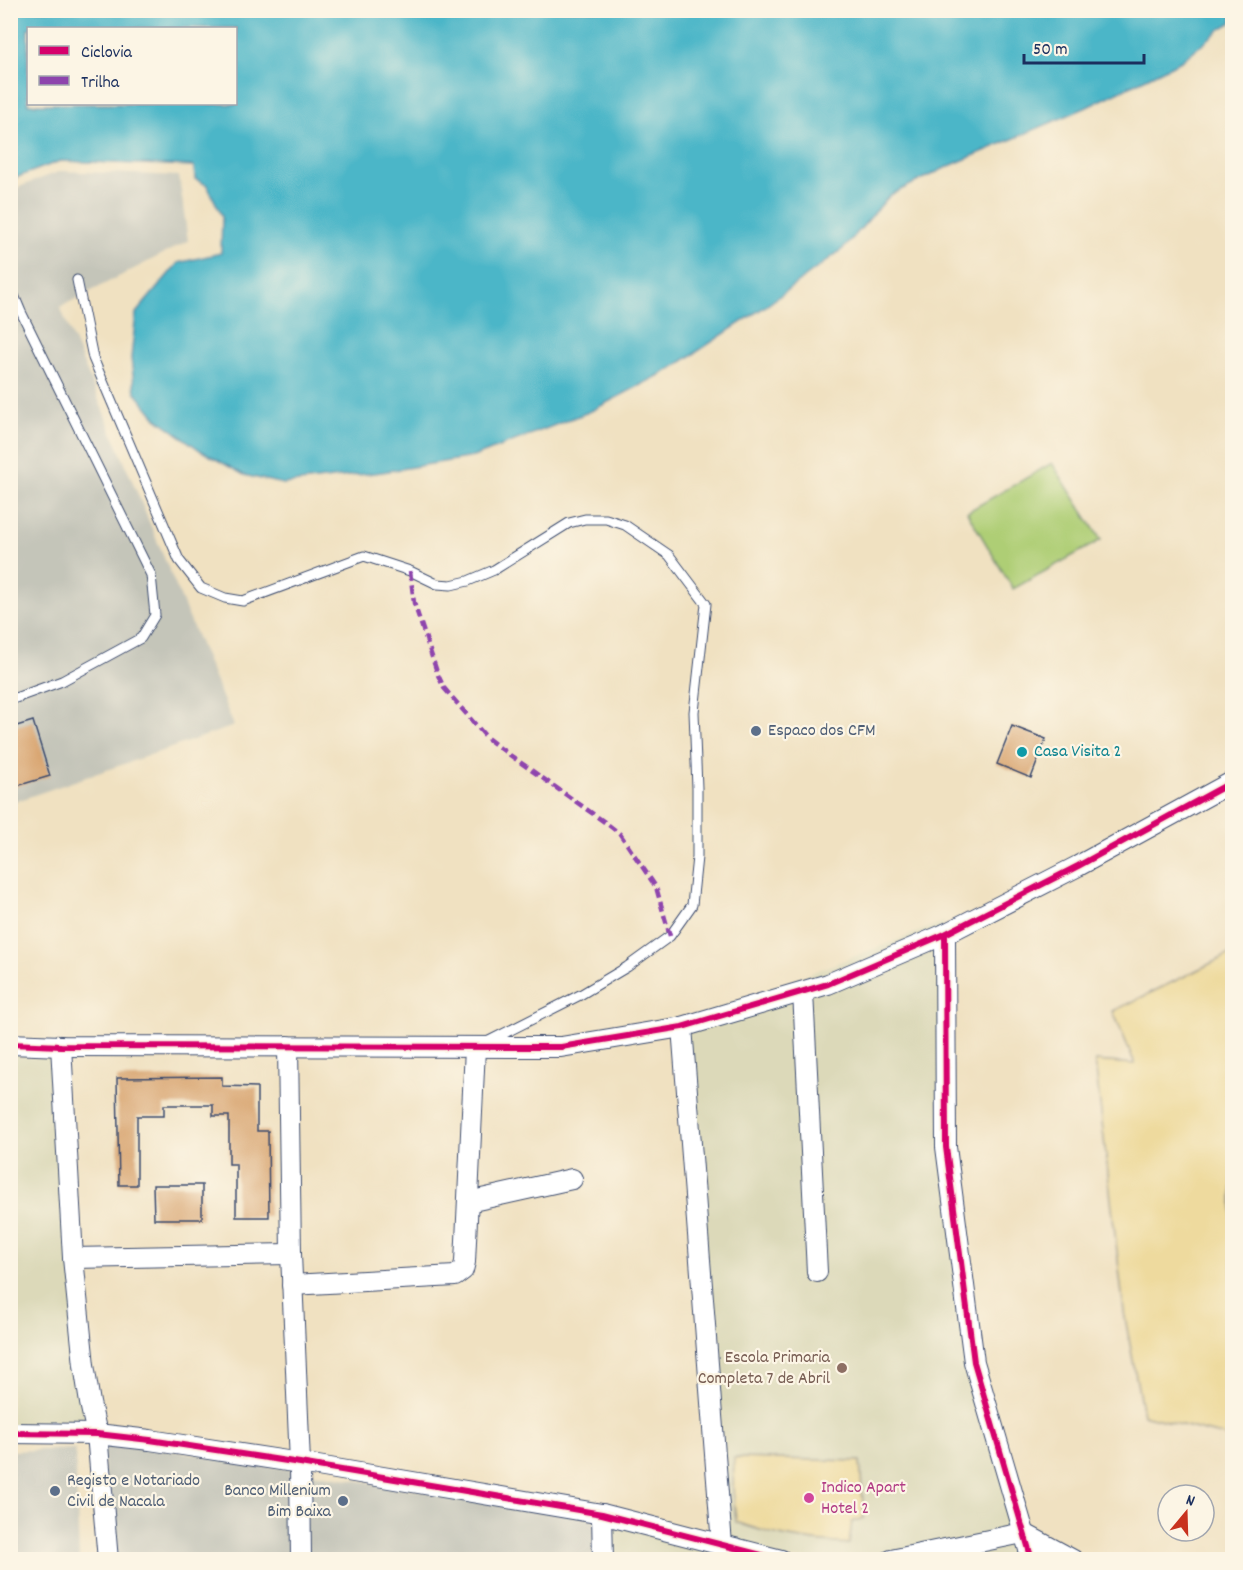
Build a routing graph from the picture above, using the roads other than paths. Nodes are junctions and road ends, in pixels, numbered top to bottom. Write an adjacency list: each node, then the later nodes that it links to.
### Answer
1 (77, 280): 13 (lane)
2 (10, 286): 3 (lane)
3 (21, 312): 4 (lane); 5 (lane)
4 (10, 316)
5 (10, 700)
6 (1233, 782): 7 (street)
7 (945, 934): 8 (street); 24 (street)
8 (803, 992): 9 (street); 18 (street)
9 (682, 1027): 13 (street); 25 (street)
10 (10, 1044): 11 (street)
11 (61, 1046): 12 (street); 17 (street)
12 (288, 1046): 13 (street); 16 (street)
13 (475, 1048): 15 (street)
14 (572, 1179): 15 (street)
15 (468, 1202): 19 (street)
16 (291, 1254): 17 (street); 19 (street)
17 (73, 1258): 21 (street)
18 (818, 1272)
19 (292, 1285): 22 (street)
20 (10, 1433): 21 (street)
21 (97, 1434): 22 (street); 26 (street)
22 (300, 1462): 23 (street); 27 (street)
23 (602, 1514): 25 (street); 28 (street)
24 (1023, 1533): 30 (street); 31 (street); 32 (street)
25 (722, 1545): 29 (street)
26 (108, 1560)
27 (301, 1560)
28 (603, 1560)
29 (781, 1560)
30 (891, 1560)
31 (1032, 1560)
32 (1072, 1560)

